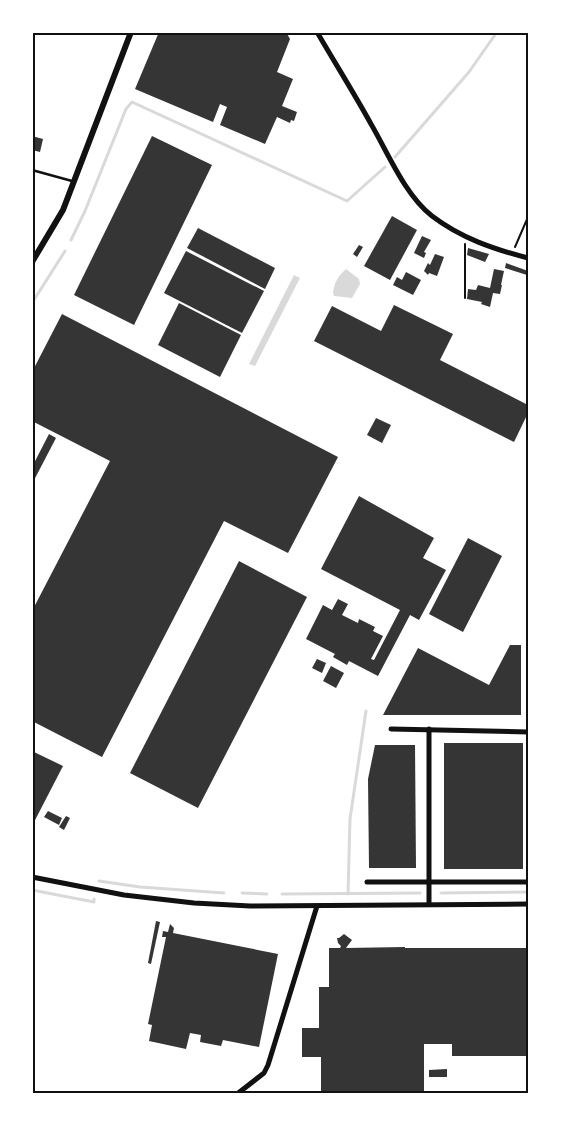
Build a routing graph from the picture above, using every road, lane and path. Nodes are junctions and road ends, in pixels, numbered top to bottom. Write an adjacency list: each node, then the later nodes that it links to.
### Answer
1 (131, 32): 4 (street)
2 (317, 32): 6 (street)
3 (32, 170): 4 (lane)
4 (75, 182): 9 (street)
5 (528, 218): 7 (path)
6 (465, 237): 7 (street); 10 (path)
7 (512, 254): 8 (street)
8 (528, 258)
9 (32, 262)
10 (465, 298)
11 (391, 729): 12 (street)
12 (430, 730): 13 (street); 16 (street)
13 (528, 732)
14 (32, 878): 20 (street)
15 (367, 882): 16 (street)
16 (429, 882): 17 (street); 18 (street)
17 (528, 882)
18 (429, 904): 19 (street); 20 (street)
19 (528, 904)
20 (317, 906): 21 (street)
21 (238, 1094)

